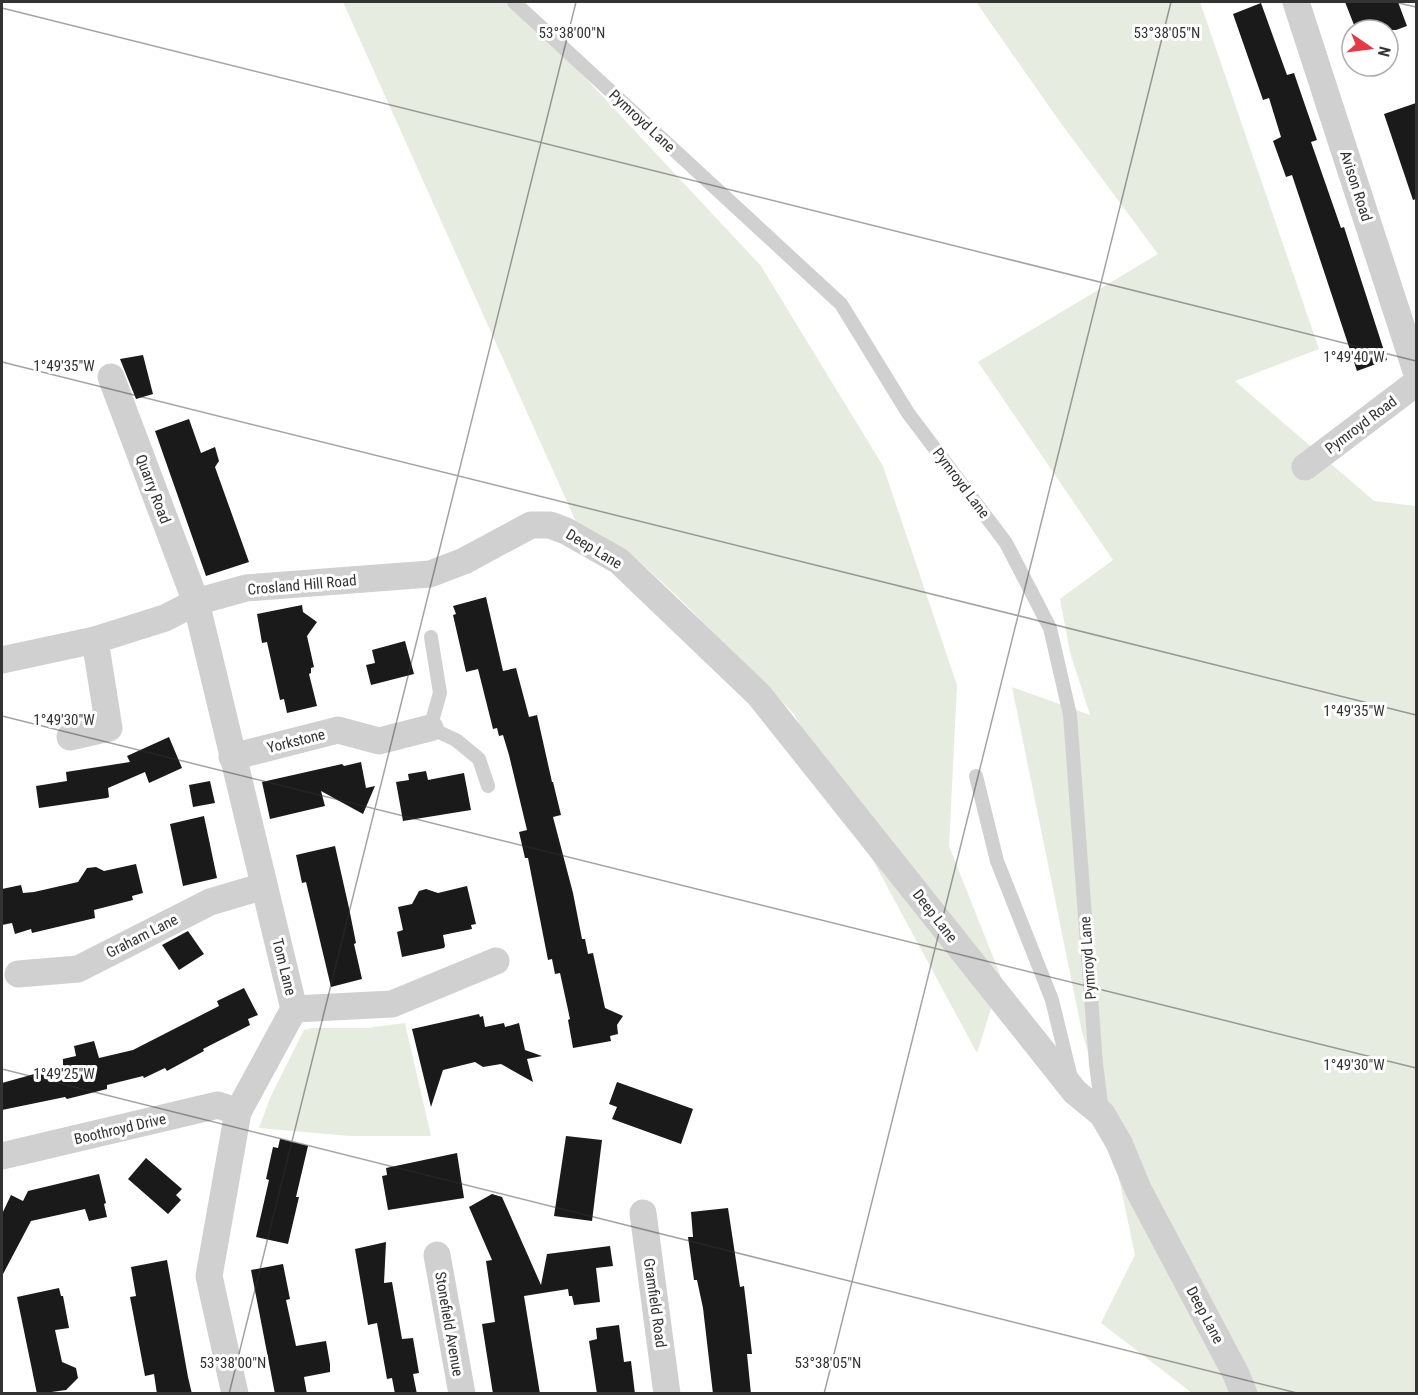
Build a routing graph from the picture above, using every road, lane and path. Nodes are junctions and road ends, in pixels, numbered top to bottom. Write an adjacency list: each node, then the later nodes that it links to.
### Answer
1 (514, 2): 23 (lane, Pymroyd Lane)
2 (1296, 2): 3 (street, Avison Road)
3 (1416, 371)
4 (111, 377): 8 (street, Quarry Road)
5 (1416, 383): 6 (street, Pymroyd Road)
6 (1305, 467)
7 (531, 525): 8 (street, Crosland Hill Road); 21 (street, Deep Lane)
8 (195, 602): 10 (street, Crosland Hill Road); 14 (street, Tom Lane)
9 (431, 637): 12 (lane)
10 (95, 640): 11 (street, Crosland Hill Road); 13 (street)
11 (2, 660)
12 (430, 728): 14 (street, Yorkstone); 16 (lane)
13 (70, 737)
14 (232, 757): 17 (street, Tom Lane)
15 (976, 776): 21 (lane)
16 (488, 786)
17 (264, 886): 19 (street, Graham Lane); 20 (street, Tom Lane)
18 (495, 961): 20 (street)
19 (18, 974)
20 (294, 1009): 22 (street, Tom Lane)
21 (1075, 1092): 23 (street, Deep Lane)
22 (238, 1112): 24 (street, Boothroyd Drive); 27 (street, Tom Lane)
23 (1102, 1114): 30 (street, Deep Lane)
24 (2, 1156)
25 (643, 1213): 29 (street, Gramfield Road)
26 (437, 1255): 28 (street, Stonefield Avenue)
27 (235, 1394)
28 (462, 1394)
29 (667, 1394)
30 (1244, 1394)

